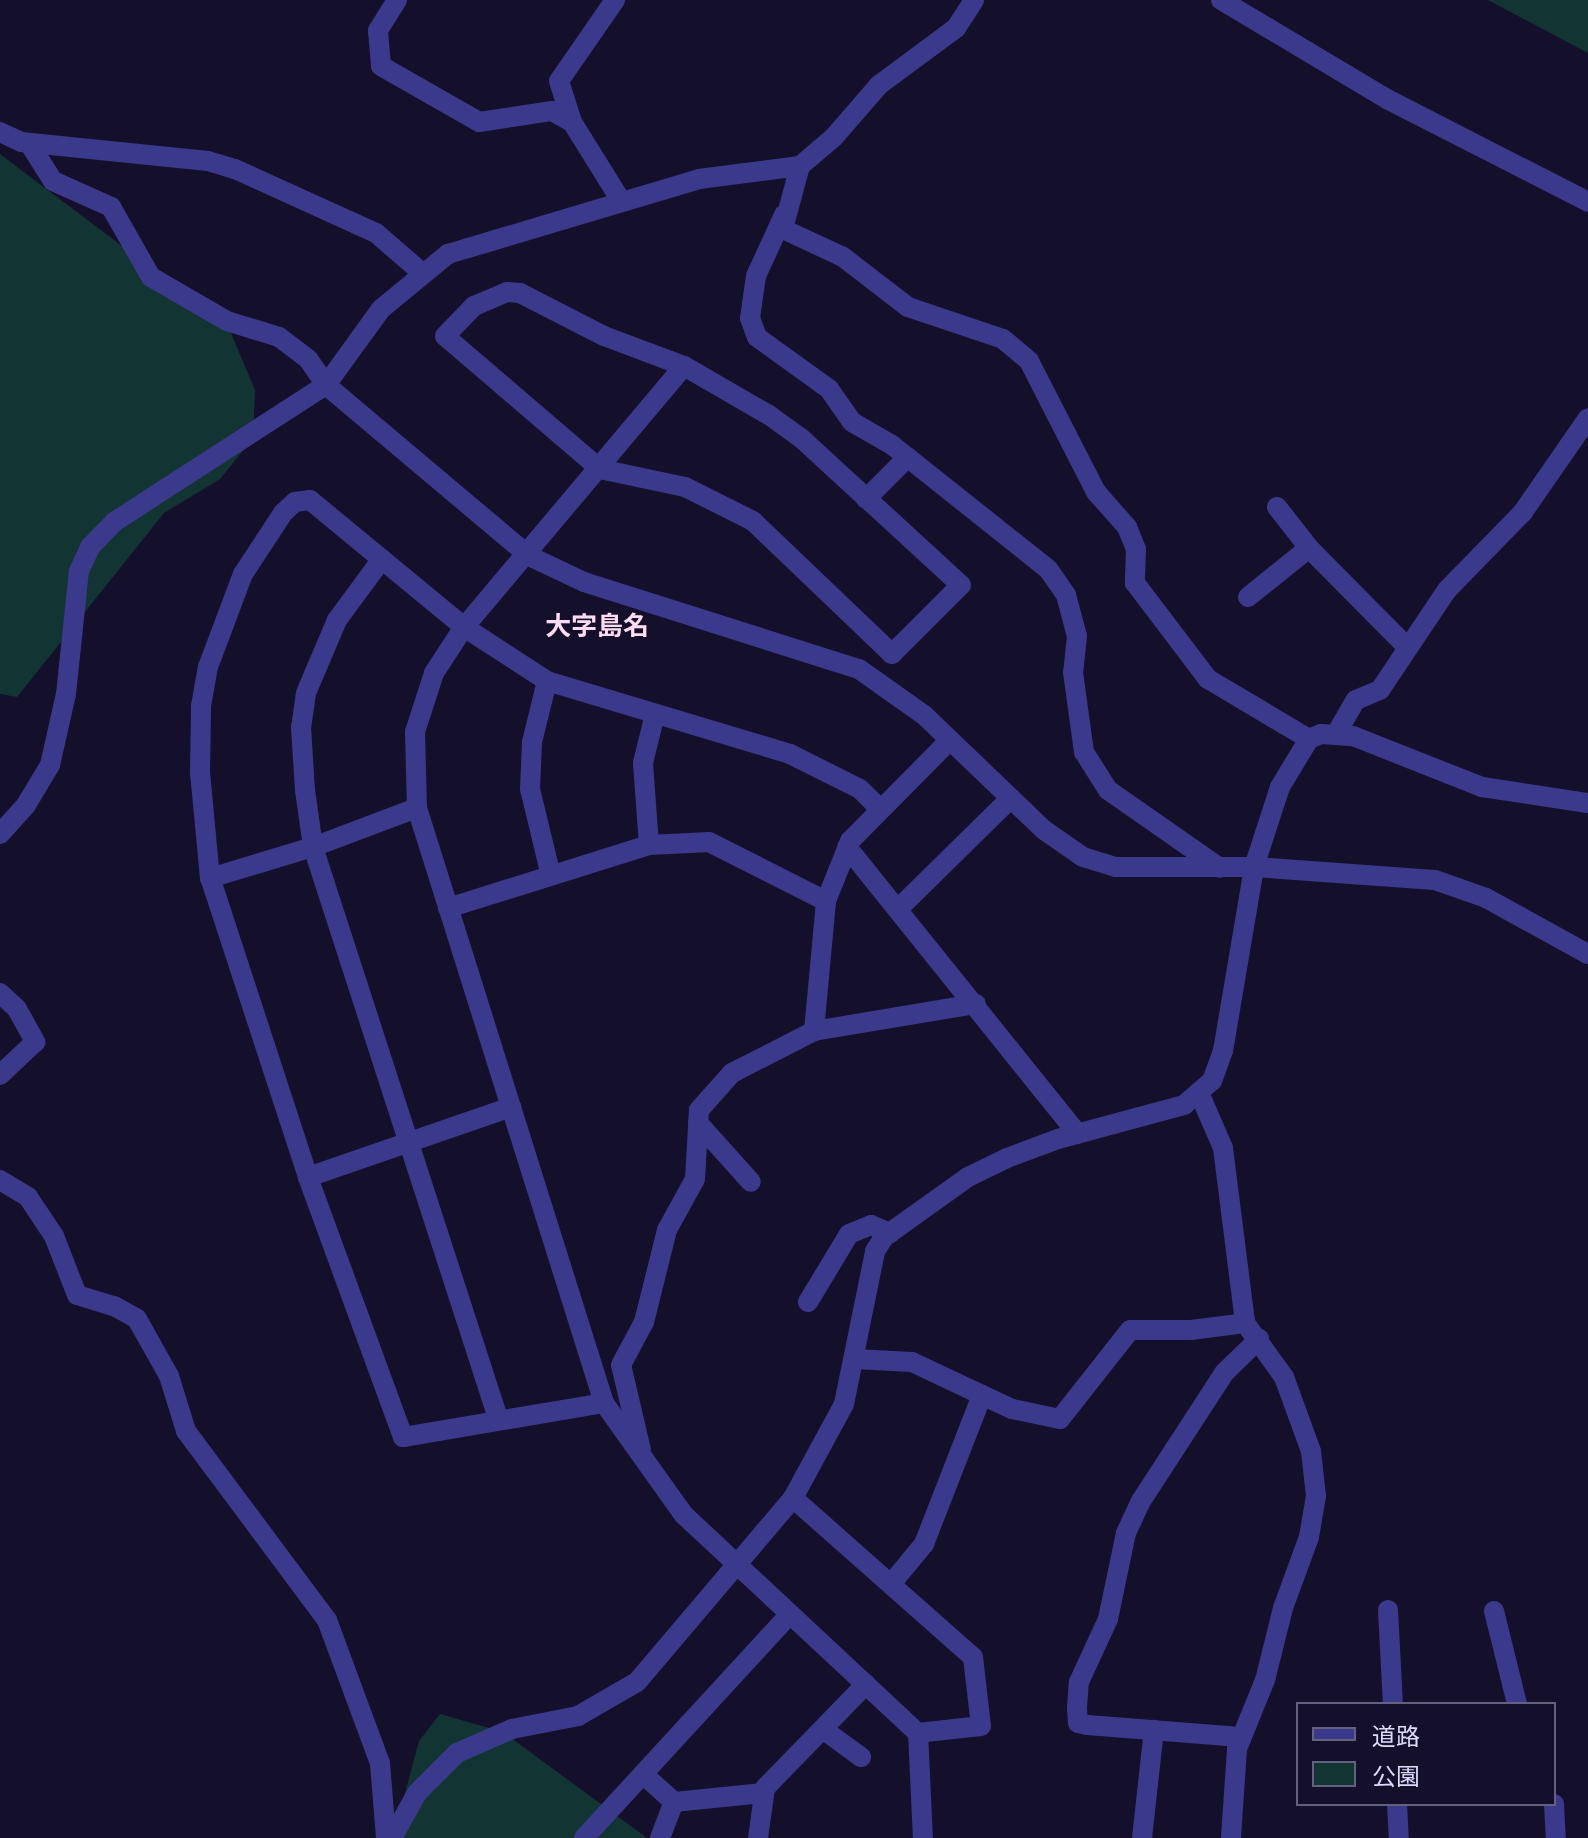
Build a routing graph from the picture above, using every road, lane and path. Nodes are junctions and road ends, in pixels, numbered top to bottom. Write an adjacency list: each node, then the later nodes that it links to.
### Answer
1 (397, 0): 5 (street)
2 (615, 0): 5 (street)
3 (974, 0): 8 (street)
4 (1221, 0): 10 (street)
5 (572, 122): 9 (street)
6 (0, 132): 7 (street)
7 (29, 143): 12 (street); 14 (street)
8 (800, 166): 9 (street); 11 (street)
9 (620, 199): 12 (street)
10 (1588, 202)
11 (784, 215): 16 (street); 29 (street)
12 (421, 272): 14 (street)
13 (684, 366): 17 (street); 17 (street); 18 (street)
14 (326, 385): 21 (street); 35 (street)
15 (1588, 418): 25 (street)
16 (908, 457): 18 (street); 40 (street)
17 (600, 469): 18 (street); 21 (street)
18 (866, 499)
19 (1277, 507): 20 (street)
20 (1309, 548): 23 (street); 25 (street)
21 (529, 556): 24 (street); 30 (street)
22 (382, 559): 24 (street); 37 (street); 42 (street)
23 (1248, 597)
24 (464, 627): 26 (street); 34 (street)
25 (1407, 647): 28 (street)
26 (547, 681): 27 (street); 41 (street)
27 (655, 714): 33 (street); 36 (street)
28 (1336, 734): 29 (street); 32 (street)
29 (1309, 739): 39 (street)
30 (950, 740): 31 (street); 33 (street)
31 (1011, 798): 40 (street); 45 (street)
32 (1588, 803)
33 (878, 807): 38 (street)
34 (417, 808): 37 (street); 44 (street)
35 (0, 834)
36 (649, 845): 41 (street); 43 (street)
37 (313, 847): 42 (street); 55 (street)
38 (847, 847): 43 (street); 45 (street)
39 (1254, 867): 40 (street); 46 (street); 51 (street)
40 (1220, 868)
41 (551, 876): 44 (street)
42 (210, 878): 56 (street)
43 (826, 901): 49 (street)
44 (448, 908): 52 (street)
45 (898, 909): 48 (street)
46 (1588, 954)
47 (0, 993): 50 (street)
48 (976, 1004): 49 (street); 54 (street)
49 (814, 1031): 53 (street)
50 (0, 1075)
51 (1200, 1095): 54 (street); 61 (street)
52 (511, 1107): 55 (street); 65 (street)
53 (698, 1123): 58 (street); 67 (street)
54 (1078, 1134): 59 (street)
55 (411, 1142): 56 (street); 66 (street)
56 (308, 1177): 66 (street)
57 (0, 1180): 87 (street)
58 (751, 1182)
59 (890, 1233): 60 (street); 63 (street)
60 (808, 1302)
61 (1245, 1323): 62 (street); 64 (street)
62 (1259, 1339): 78 (street); 80 (street)
63 (855, 1359): 64 (street); 68 (street)
64 (982, 1395): 70 (street)
65 (604, 1403): 66 (street); 67 (street)
66 (498, 1418)
67 (645, 1465): 69 (street)
68 (793, 1498): 69 (street); 70 (street)
69 (737, 1564): 73 (street); 87 (street)
70 (891, 1584): 79 (street)
71 (1388, 1610): 75 (street)
72 (1494, 1611): 76 (street)
73 (790, 1614): 74 (street); 82 (street)
74 (866, 1684): 77 (street); 79 (street)
75 (1393, 1702)
76 (1517, 1702)
77 (824, 1730): 81 (street); 83 (street)
78 (1154, 1730): 80 (street); 92 (street)
79 (918, 1733): 91 (street)
80 (1240, 1737): 93 (street)
81 (861, 1757)
82 (644, 1775): 84 (street); 88 (street)
83 (764, 1793): 84 (street); 90 (street)
84 (674, 1802): 89 (street)
85 (1397, 1806): 94 (street)
86 (1554, 1806): 95 (street)
87 (389, 1838)
88 (584, 1838)
89 (660, 1838)
90 (758, 1838)
91 (923, 1838)
92 (1142, 1838)
93 (1231, 1838)
94 (1399, 1838)
95 (1556, 1838)

